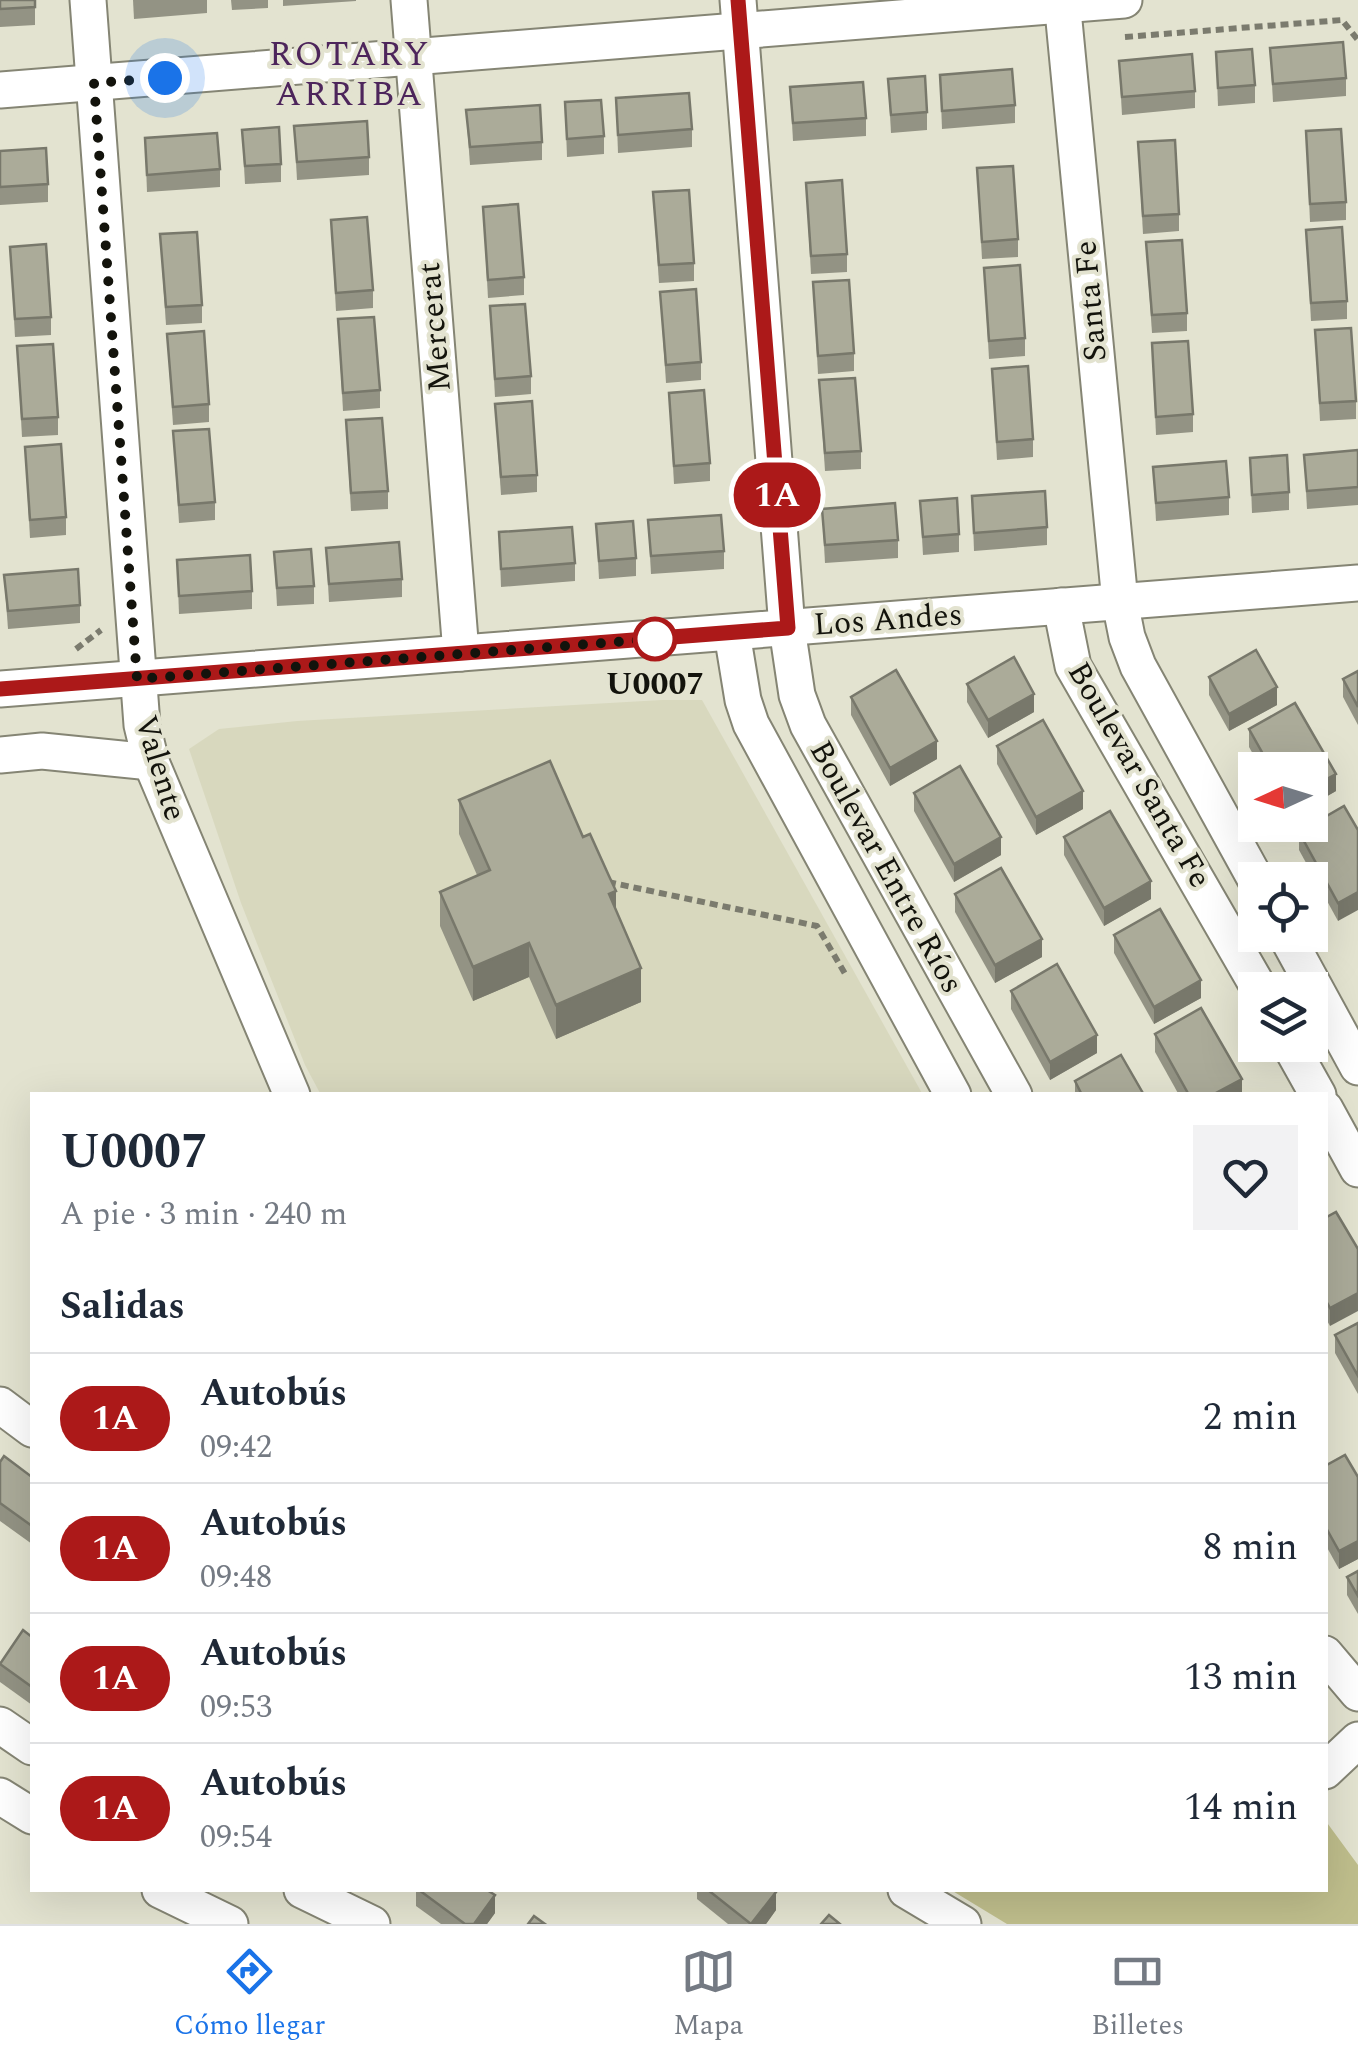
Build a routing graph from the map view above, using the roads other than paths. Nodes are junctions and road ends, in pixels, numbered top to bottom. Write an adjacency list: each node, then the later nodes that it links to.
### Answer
1 (88, 0): 7 (street, Valente)
2 (409, 0): 6 (street, Mercerat)
3 (1124, 0): 4 (street)
4 (1062, 3): 5 (street); 10 (street, Santa Fe)
5 (739, 16): 6 (street); 12 (street, Boulevar Entre Ríos)
6 (413, 58): 7 (street); 14 (street, Mercerat)
7 (94, 83): 8 (street); 15 (street, Valente)
8 (0, 90)
9 (1358, 583): 10 (street, Los Andes)
10 (1120, 602): 11 (street, Los Andes); 19 (street, Boulevar Santa Fe)
11 (1062, 606): 12 (street, Los Andes); 21 (street, Boulevar Santa Fe)
12 (788, 628): 13 (street, Los Andes); 26 (street, Boulevar Entre Ríos)
13 (732, 633): 14 (street, Los Andes); 25 (street, Boulevar Entre Ríos)
14 (461, 653): 15 (street, Los Andes)
15 (137, 679): 16 (street, Los Andes); 18 (street, Valente)
16 (0, 690)
17 (0, 755): 18 (street)
18 (151, 762): 24 (street, Valente)
19 (1246, 862)
20 (1295, 952): 23 (street)
21 (1250, 972)
22 (1300, 1062): 27 (street)
23 (1358, 1067)
24 (291, 1092)
25 (950, 1092)
26 (1012, 1092)
27 (1316, 1092)
28 (1328, 1114): 29 (street)
29 (1358, 1169)
30 (0, 1405): 31 (street)
31 (30, 1428)
32 (1328, 1658): 33 (street)
33 (1358, 1693)
34 (0, 1725): 36 (street)
35 (1358, 1740): 37 (street)
36 (30, 1746)
37 (1328, 1768)
38 (0, 1796): 39 (street)
39 (30, 1815)
40 (164, 1892): 43 (street)
41 (306, 1892): 44 (street)
42 (909, 1892): 45 (street)
43 (230, 1924)
44 (372, 1924)
45 (963, 1924)

